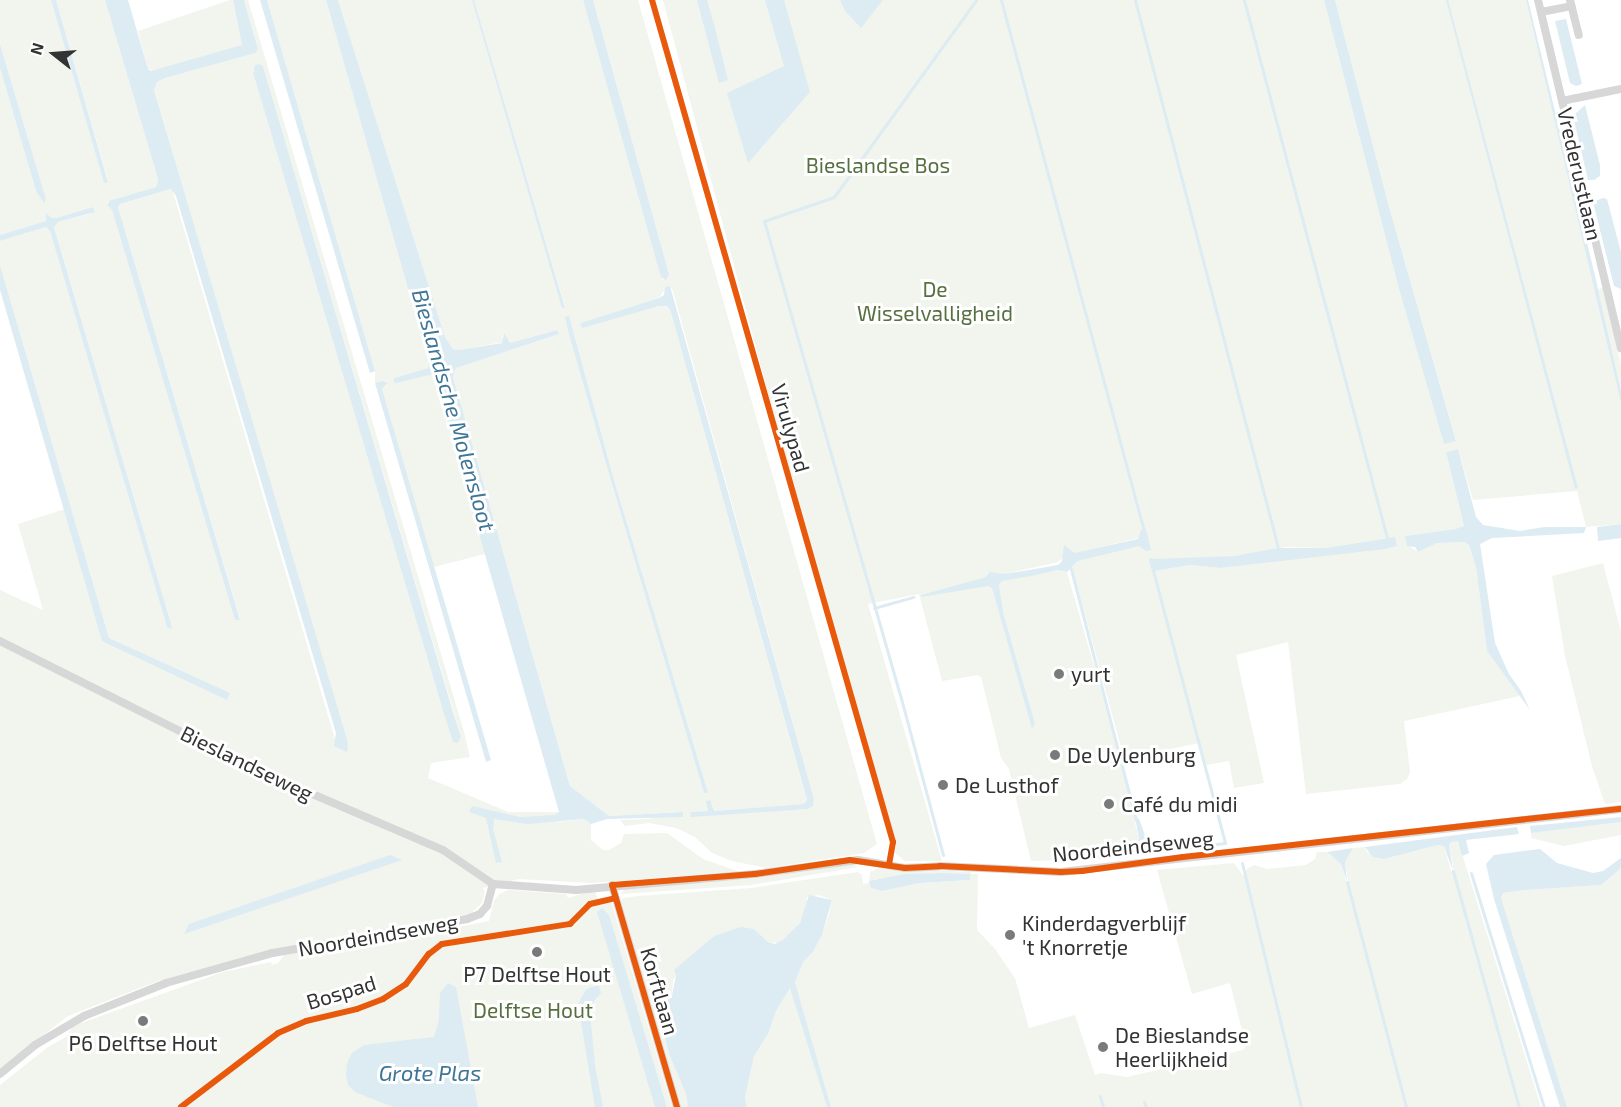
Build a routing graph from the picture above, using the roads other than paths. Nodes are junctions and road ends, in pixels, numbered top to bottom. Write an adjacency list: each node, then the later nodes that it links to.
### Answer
1 (1538, 0): 3 (street, Vrederustlaan)
2 (1570, 3): 3 (street); 4 (street)
3 (1541, 12): 6 (street, Vrederustlaan)
4 (1579, 35)
5 (1621, 89): 6 (street)
6 (1562, 100): 7 (street, Vrederustlaan)
7 (1621, 348)
8 (0, 641): 10 (street, Bieslandseweg)
9 (1621, 809): 11 (street, Noordeindseweg)
10 (493, 884): 11 (street, Noordeindseweg); 12 (street, Noordeindseweg)
11 (612, 885): 13 (street, Korftlaan)
12 (0, 1074)
13 (676, 1107)

